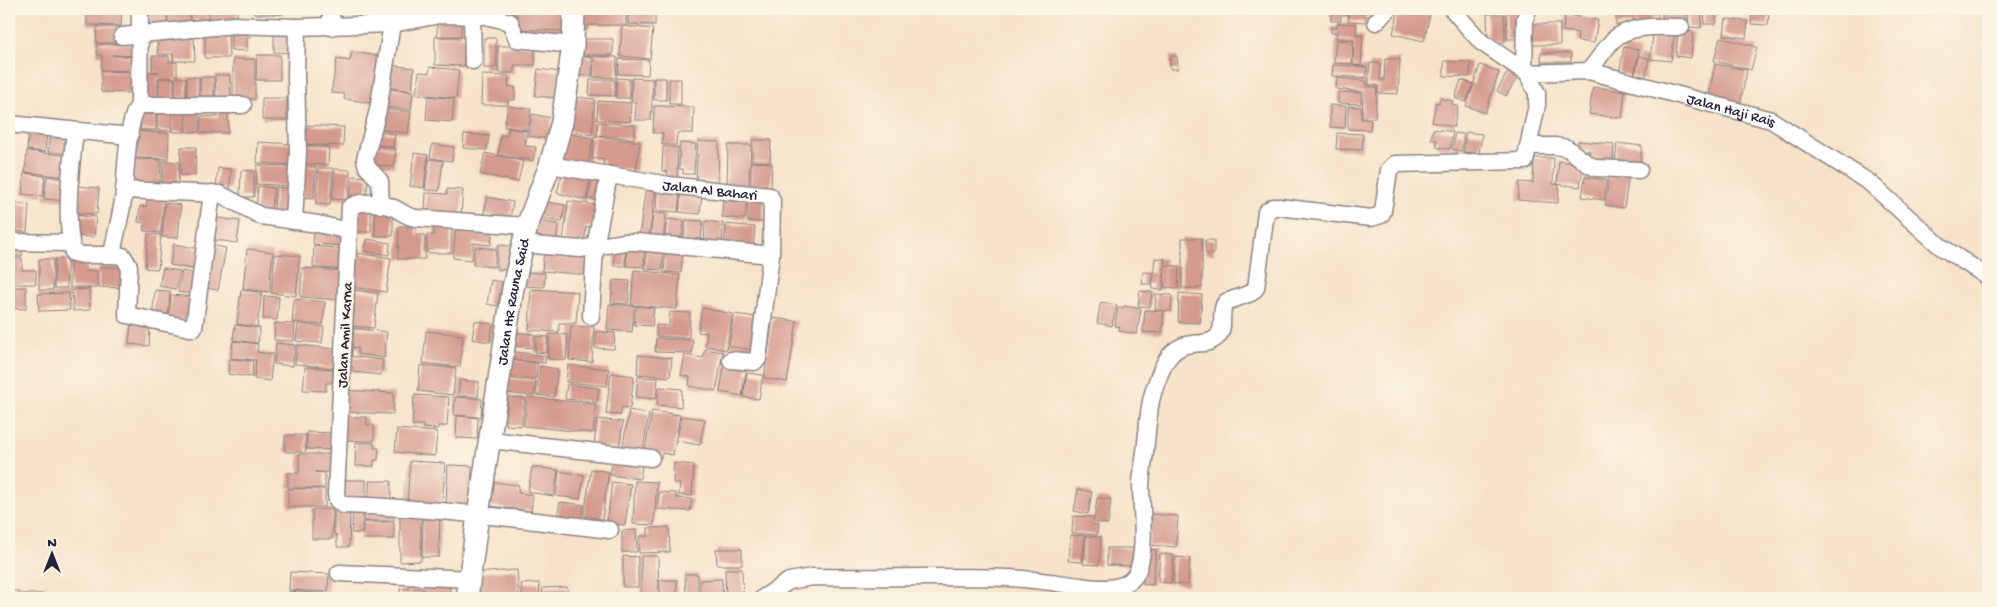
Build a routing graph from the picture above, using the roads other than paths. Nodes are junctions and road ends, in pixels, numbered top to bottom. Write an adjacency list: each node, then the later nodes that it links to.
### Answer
1 (140, 9): 13 (street)
2 (331, 9): 10 (street)
3 (574, 9): 15 (main road, Jalan HR Rauna Said)
4 (1388, 9): 8 (street)
5 (1452, 9): 18 (street)
6 (1528, 9): 18 (street)
7 (472, 16): 9 (street); 15 (street); 16 (street)
8 (1376, 22)
9 (392, 24): 10 (street); 30 (street)
10 (331, 27): 11 (street)
11 (297, 28): 13 (street); 31 (street)
12 (1681, 28): 17 (street)
13 (140, 34): 14 (street); 20 (street)
14 (122, 36)
15 (573, 45): 25 (main road, Jalan HR Rauna Said)
16 (473, 61)
17 (1589, 71): 18 (street, Jalan Haji Rais); 39 (street, Jalan Haji Rais)
18 (1525, 72): 24 (street)
19 (243, 105): 20 (street)
20 (139, 106): 23 (street)
21 (9, 124): 22 (street)
22 (75, 131): 23 (street); 35 (street)
23 (130, 136): 28 (street)
24 (1529, 146): 26 (street); 48 (street)
25 (550, 165): 27 (street, Jalan Al Bahari); 33 (main road, Jalan HR Rauna Said)
26 (1639, 170)
27 (609, 174): 36 (street); 38 (street, Jalan Al Bahari)
28 (124, 190): 29 (street); 37 (street)
29 (212, 192): 31 (street); 37 (street)
30 (381, 205): 32 (street, Jalan Amil Karna); 33 (street, Jalan Amil Karna)
31 (294, 221): 32 (street)
32 (349, 231): 44 (street, Jalan Amil Karna)
33 (525, 235): 36 (street, Jalan Amil Karna); 42 (main road, Jalan HR Rauna Said)
34 (9, 242): 35 (street)
35 (70, 243): 37 (street)
36 (595, 247): 38 (street, Jalan Amil Karna); 40 (street)
37 (112, 255)
38 (771, 255): 41 (street, Jalan Al Bahari)
39 (1988, 277)
40 (591, 316)
41 (732, 360)
42 (490, 440): 43 (street); 44 (main road, Jalan HR Rauna Said)
43 (651, 458)
44 (478, 515): 45 (street); 47 (main road, Jalan HR Rauna Said)
45 (610, 530)
46 (339, 573): 47 (street)
47 (469, 589)
48 (762, 598)

